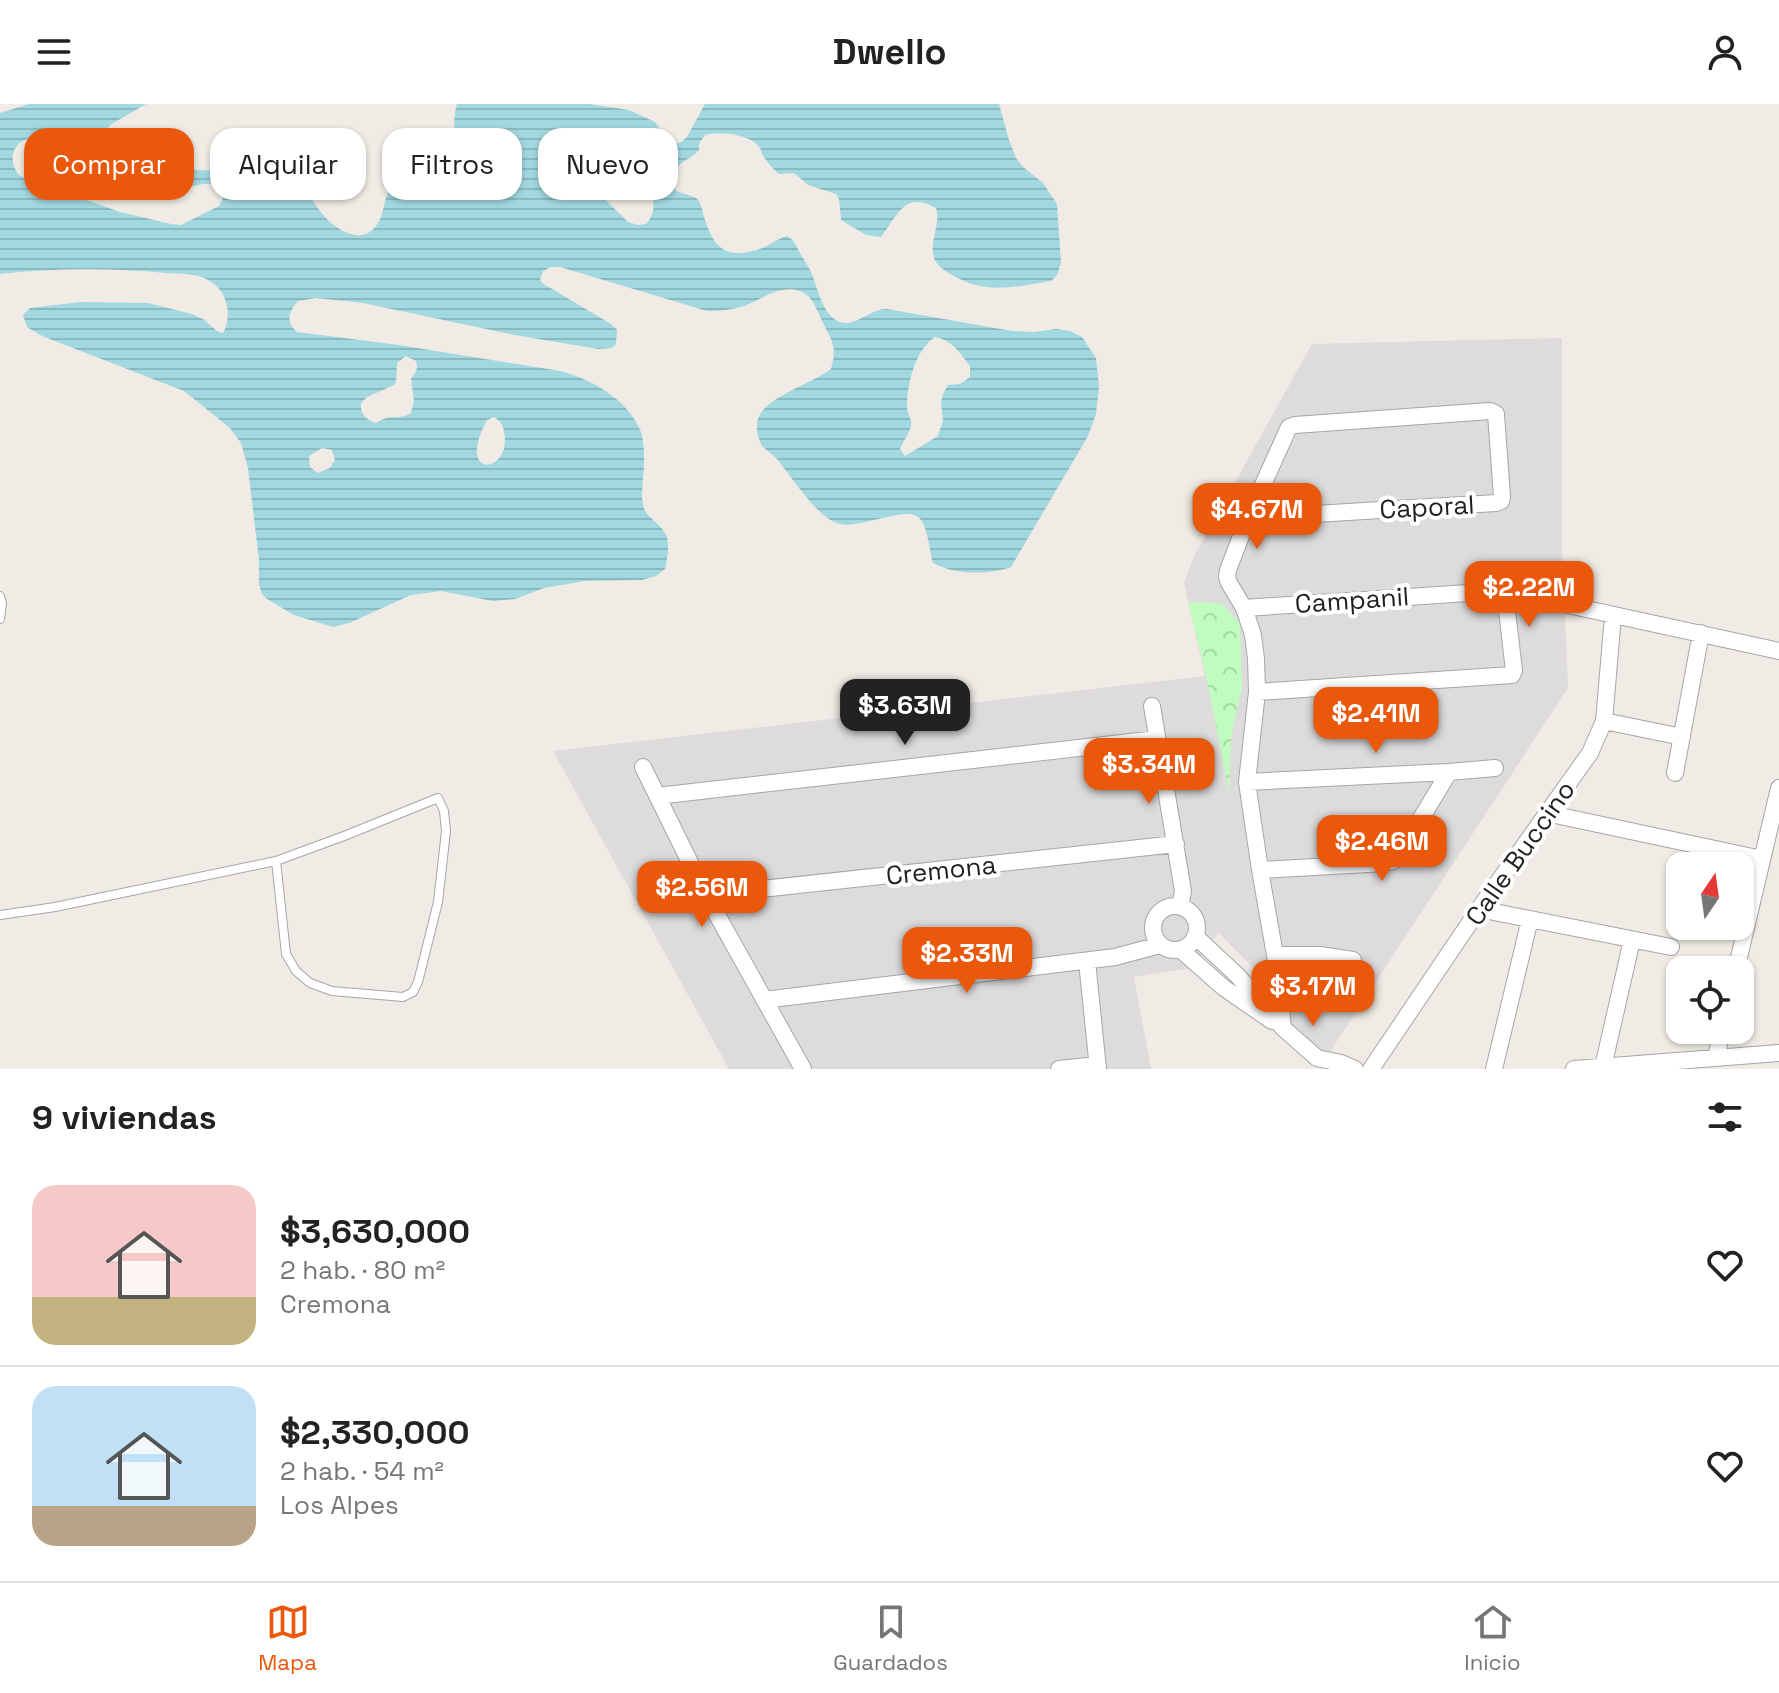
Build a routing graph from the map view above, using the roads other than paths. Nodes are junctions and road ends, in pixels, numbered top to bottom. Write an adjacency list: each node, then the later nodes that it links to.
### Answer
1 (1248, 518): 1 (street, Caporal); 4 (street)
2 (0, 596): 6 (lane)
3 (1568, 605): 5 (street)
4 (1244, 608): 9 (street); 9 (street, Campanil)
5 (1613, 616): 7 (street); 11 (street, Calle Buccino)
6 (0, 619)
7 (1701, 633): 8 (street); 12 (street)
8 (1779, 651)
9 (1257, 692): 18 (street)
10 (1152, 706): 13 (street)
11 (1604, 721): 12 (street); 21 (street, Calle Buccino)
12 (1682, 737): 17 (street)
13 (1157, 739): 20 (street); 22 (street)
14 (643, 767): 20 (street)
15 (1495, 768): 16 (street)
16 (1449, 772): 18 (street); 25 (street)
17 (1675, 773)
18 (1247, 782): 25 (street)
19 (1779, 788): 23 (street)
20 (657, 796): 26 (street)
21 (1546, 813): 23 (street); 28 (street, Calle Buccino)
22 (1176, 844): 26 (street, Cremona); 27 (street)
23 (1762, 859): 37 (street)
24 (276, 861): 24 (lane); 29 (lane)
25 (1260, 870): 36 (street)
26 (706, 895): 40 (street)
27 (1180, 907): 31 (street); 33 (street)
28 (1479, 909): 30 (street); 51 (street, Calle Buccino)
29 (0, 915)
30 (1530, 919): 32 (street); 52 (street)
31 (1195, 936): 35 (street); 41 (street)
32 (1632, 940): 34 (street); 47 (street)
33 (1160, 945): 35 (street); 39 (street)
34 (1671, 947)
35 (1181, 950): 41 (street)
36 (1275, 955): 38 (street); 41 (street)
37 (1739, 956)
38 (1353, 960)
39 (1087, 961): 40 (street); 46 (street)
40 (764, 1000): 48 (street)
41 (1283, 1028): 45 (street)
42 (1719, 1044): 43 (street)
43 (1716, 1058): 44 (street); 47 (street)
44 (1769, 1058)
45 (1319, 1063): 50 (street)
46 (1098, 1067): 49 (street)
47 (1603, 1067): 53 (street)
48 (803, 1069)
49 (1059, 1069)
50 (1355, 1069)
51 (1371, 1069)
52 (1494, 1069)
53 (1574, 1069)

